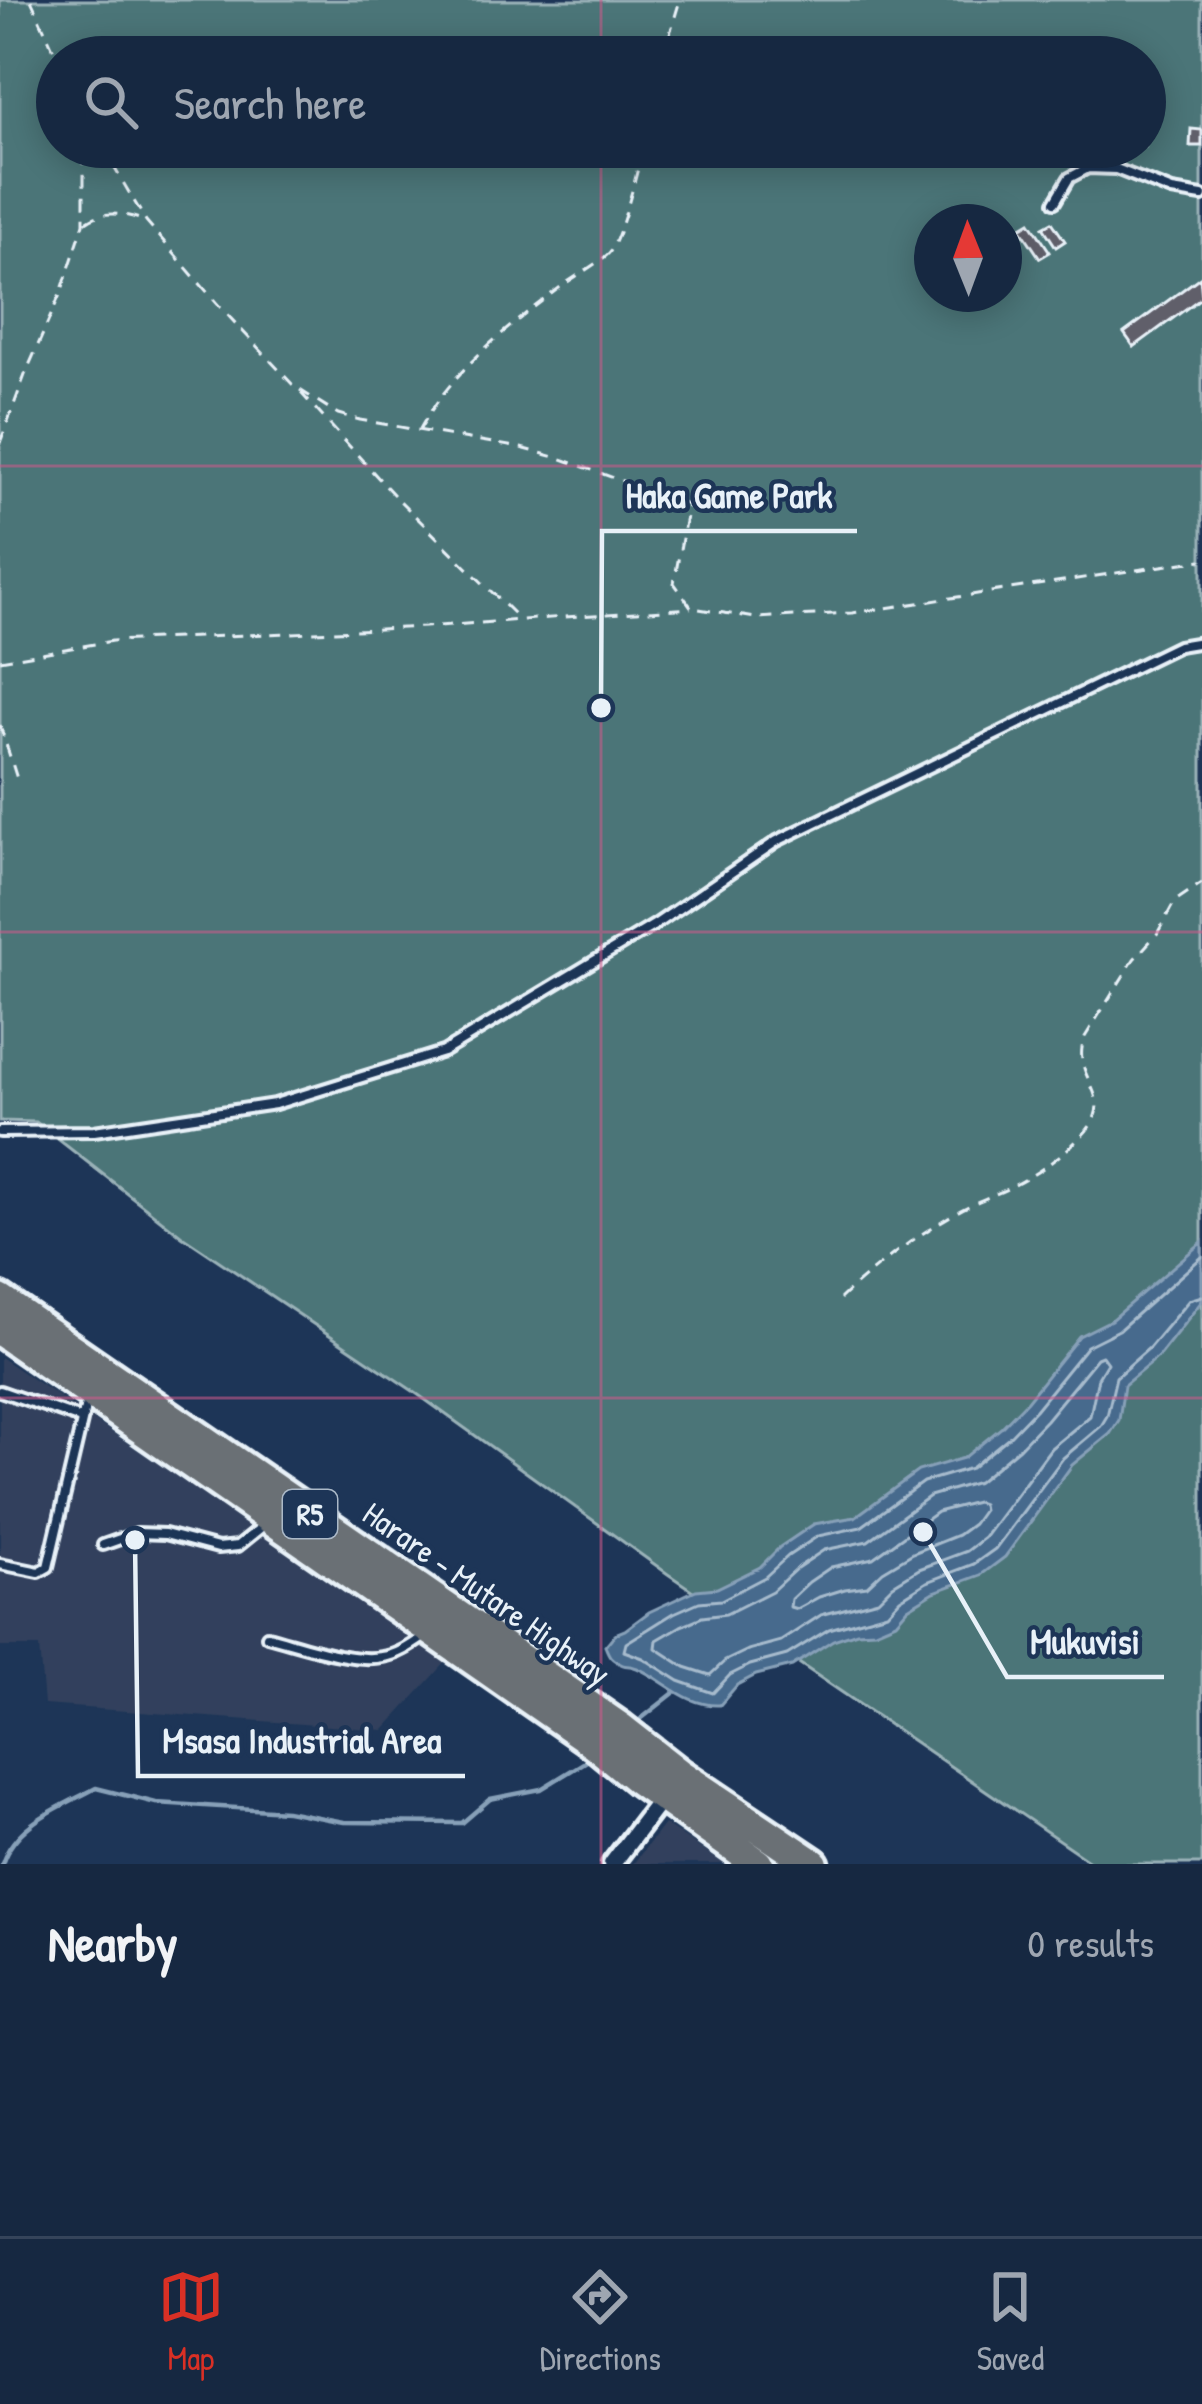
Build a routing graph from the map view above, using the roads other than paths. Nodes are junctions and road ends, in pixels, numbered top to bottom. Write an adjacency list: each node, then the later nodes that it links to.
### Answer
1 (1202, 196): 2 (lane)
2 (1055, 202)
3 (1202, 642): 4 (lane)
4 (0, 1132)
5 (0, 1300): 14 (highway, Harare - Mutare Highway / R5)
6 (0, 1330): 8 (highway, Harare - Mutare Highway / R5)
7 (0, 1391): 8 (lane)
8 (85, 1406): 9 (highway, Harare - Mutare Highway / R5); 11 (lane)
9 (270, 1520): 10 (lane); 12 (highway, Harare - Mutare Highway / R5)
10 (103, 1545)
11 (0, 1564)
12 (432, 1632): 13 (lane); 14 (highway, Harare - Mutare Highway / R5)
13 (267, 1636)
14 (613, 1740): 15 (highway, Harare - Mutare Highway / R5)
15 (671, 1786): 16 (street); 17 (highway, Harare - Mutare Highway / R5); 18 (highway, Harare - Mutare Highway / R5)
16 (612, 1864)
17 (758, 1864)
18 (813, 1864)

